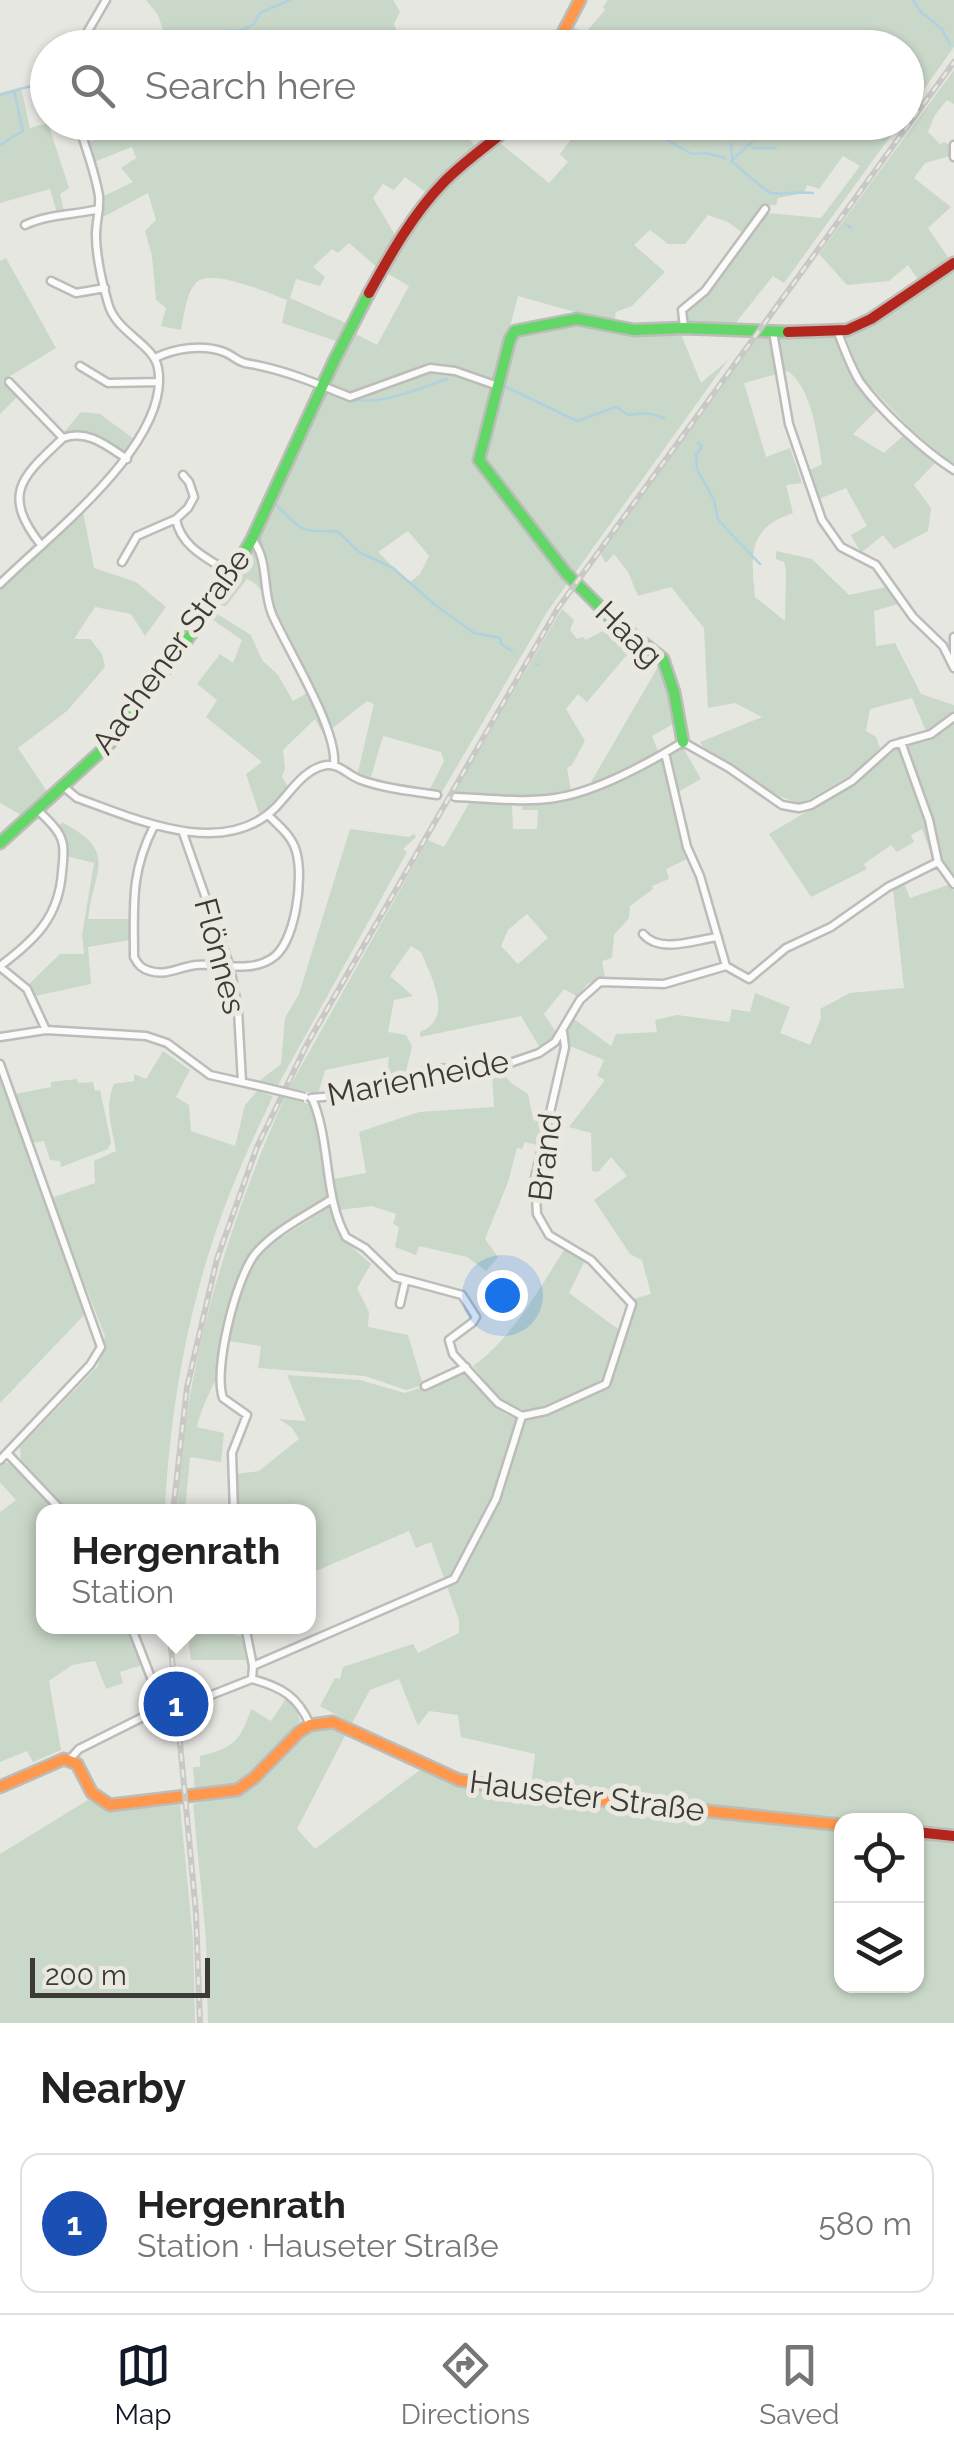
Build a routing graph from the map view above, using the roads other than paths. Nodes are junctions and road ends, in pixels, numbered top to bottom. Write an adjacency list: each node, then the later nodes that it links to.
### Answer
1 (106, 0): 3 (street)
2 (580, 0): 4 (street)
3 (88, 30)
4 (562, 30)
5 (84, 140): 9 (street)
6 (494, 140): 22 (street, Aachener Straße)
7 (954, 145): 8 (street)
8 (954, 157)
9 (100, 209): 11 (street); 14 (street)
10 (765, 209): 15 (street)
11 (25, 225)
12 (954, 263): 16 (street)
13 (51, 282): 14 (street)
14 (104, 288): 18 (street)
15 (684, 328): 17 (street); 23 (street)
16 (837, 330): 17 (street); 26 (street)
17 (773, 332): 35 (street)
18 (155, 358): 21 (street); 22 (street)
19 (80, 366): 21 (street)
20 (9, 382): 24 (street)
21 (158, 382): 25 (street)
22 (324, 384): 23 (street); 29 (street, Aachener Straße)
23 (498, 386): 37 (street, Haag)
24 (64, 438): 25 (street); 30 (street)
25 (126, 459): 30 (street)
26 (954, 470)
27 (183, 475): 28 (street)
28 (176, 519): 31 (street); 32 (street)
29 (252, 539): 32 (street, Aachener Straße); 40 (street)
30 (41, 544): 33 (street)
31 (122, 562)
32 (232, 574): 41 (street, Aachener Straße)
33 (0, 584)
34 (954, 637): 35 (street)
35 (954, 668)
36 (954, 718): 38 (street)
37 (683, 742): 38 (street); 39 (street)
38 (901, 742): 49 (street)
39 (665, 753): 43 (street); 52 (street)
40 (334, 765): 42 (street); 45 (street)
41 (64, 787): 44 (street, Aachener Straße); 46 (street)
42 (438, 795)
43 (454, 796)
44 (37, 810): 48 (street, Aachener Straße); 53 (street)
45 (268, 815): 47 (street); 55 (street)
46 (154, 826): 47 (street); 55 (street)
47 (183, 833): 55 (street, Flönnes)
48 (0, 843)
49 (938, 862): 50 (street); 54 (street)
50 (954, 884)
51 (642, 934): 52 (street)
52 (718, 937): 54 (street)
53 (0, 966): 56 (street)
54 (726, 966): 57 (street, Marienheide)
55 (230, 967): 60 (street, Flönnes)
56 (46, 1030): 58 (street, Marienheide); 60 (street, Marienheide)
57 (563, 1032): 61 (street, Marienheide); 67 (street, Brand)
58 (0, 1037)
59 (0, 1064): 68 (street)
60 (242, 1082): 61 (street, Marienheide, bridge)
61 (309, 1098): 62 (street)
62 (332, 1199): 63 (street); 71 (street)
63 (405, 1282): 64 (street); 65 (street)
64 (400, 1304)
65 (466, 1367): 66 (street); 67 (street)
66 (425, 1386)
67 (522, 1416): 74 (street)
68 (7, 1453): 69 (street); 70 (street)
69 (0, 1460)
70 (56, 1504)
71 (234, 1504)
72 (134, 1634): 78 (street)
73 (247, 1634): 74 (street)
74 (253, 1666): 75 (street)
75 (252, 1679): 76 (street); 77 (street)
76 (191, 1703)
77 (310, 1725): 78 (street); 80 (street, Hauseter Straße)
78 (70, 1759): 79 (street)
79 (0, 1787)
80 (834, 1824)
81 (924, 1833): 82 (street)
82 (954, 1836)

